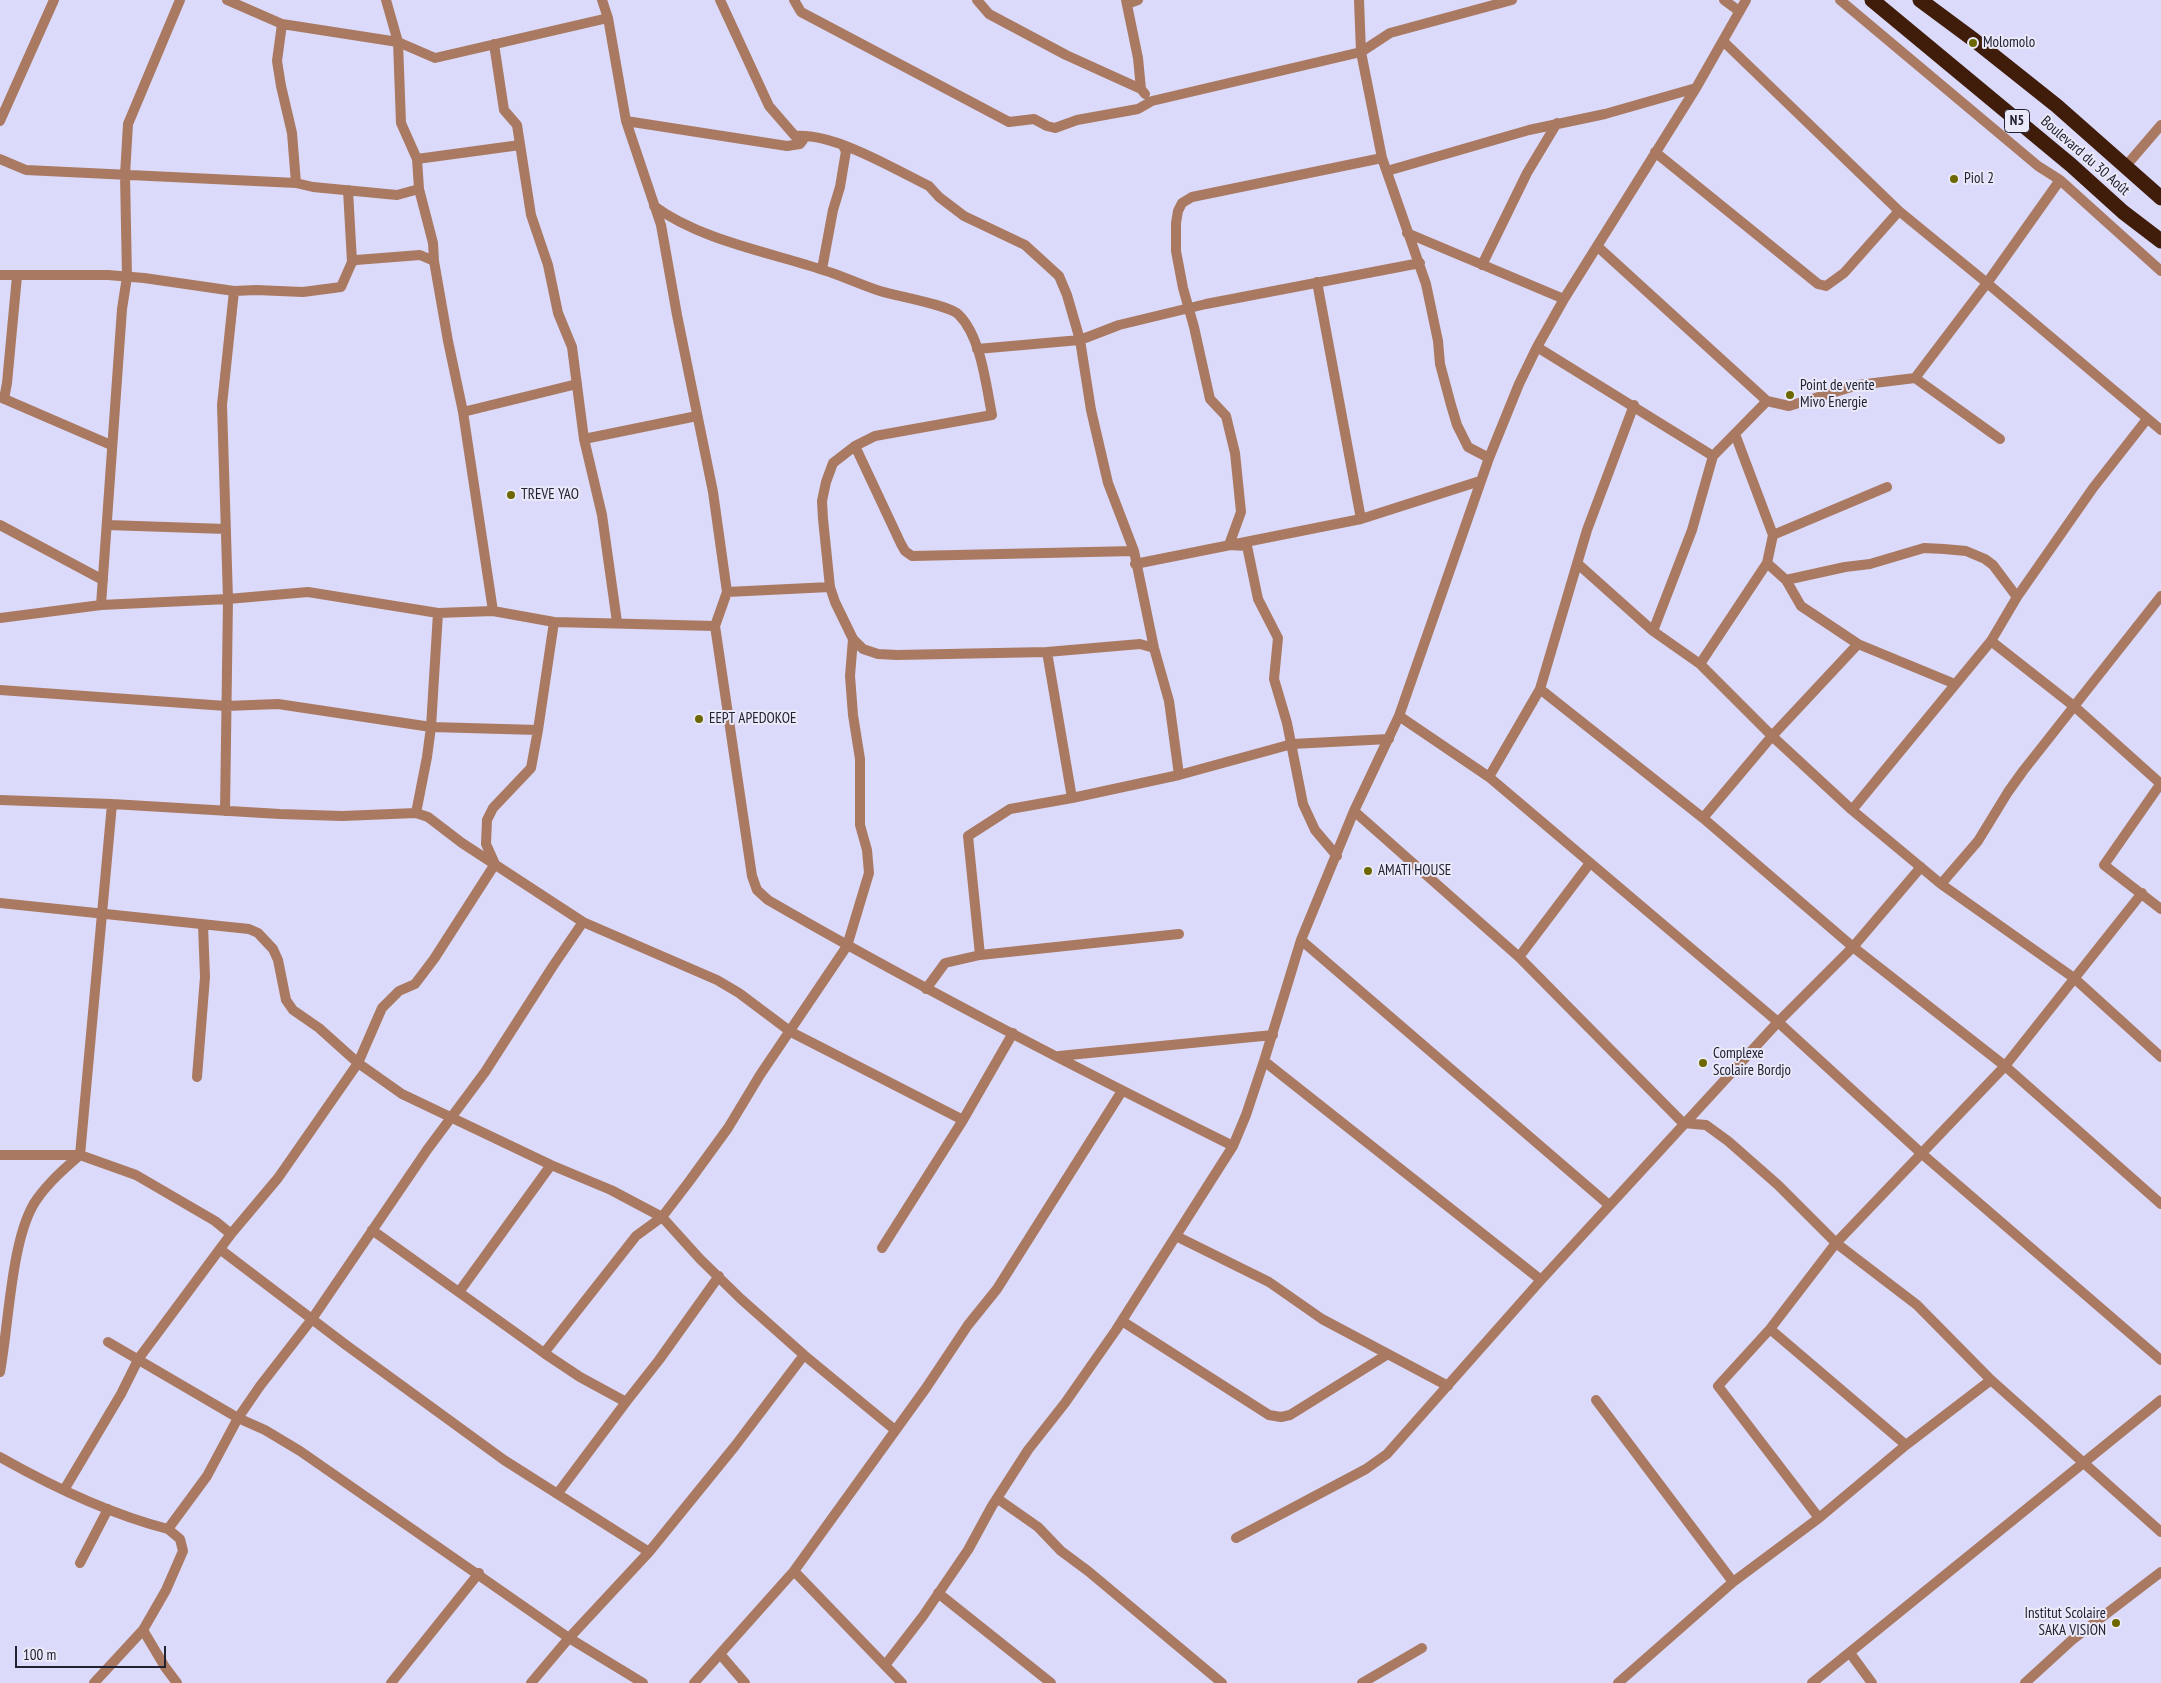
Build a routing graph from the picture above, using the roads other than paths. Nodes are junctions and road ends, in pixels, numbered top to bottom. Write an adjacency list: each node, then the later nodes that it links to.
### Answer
1 (54, 0): 28 (street)
2 (180, 0): 41 (street)
3 (227, 0): 20 (street)
4 (386, 0): 22 (street)
5 (602, 0): 19 (street)
6 (720, 0): 32 (street)
7 (794, 0): 27 (street)
8 (977, 0): 26 (street)
9 (1138, 0): 16 (street)
10 (1359, 0): 24 (street)
11 (1512, 0): 24 (street)
12 (1724, 0): 18 (street)
13 (1746, 0): 18 (street)
14 (1840, 0): 42 (street)
15 (1872, 0): 50 (highway, Boulevard du 30 Août / N5)
16 (1126, 2): 26 (street)
17 (1927, 2): 39 (highway, Boulevard du 30 Août / N5)
18 (1739, 11): 21 (street)
19 (608, 18): 23 (street); 29 (street)
20 (282, 24): 22 (street); 43 (street)
21 (1724, 41): 25 (street); 48 (street)
22 (398, 42): 23 (street); 38 (street)
23 (494, 44): 33 (street)
24 (1362, 52): 27 (street); 37 (street)
25 (1696, 88): 30 (street); 35 (street)
26 (1141, 89): 27 (street)
27 (1152, 101)
28 (0, 121)
29 (626, 121): 32 (street); 47 (street)
30 (1557, 123): 40 (street); 55 (street)
31 (2161, 124): 39 (street)
32 (795, 136): 34 (street)
33 (520, 145): 38 (street); 70 (street)
34 (843, 146): 56 (street); 66 (street)
35 (1655, 152): 48 (street); 51 (street)
36 (0, 158): 41 (street)
37 (1382, 158): 40 (street); 65 (street)
38 (417, 159): 44 (street)
39 (2125, 167): 46 (highway, Boulevard du 30 Août / N5)
40 (1387, 171): 49 (street)
41 (125, 175): 43 (street); 60 (street)
42 (2060, 180): 57 (street); 62 (street)
43 (296, 183): 45 (street)
44 (419, 189): 45 (street); 53 (street)
45 (348, 190): 52 (street)
46 (2161, 198)
47 (654, 206): 56 (street); 75 (street)
48 (1899, 212): 62 (street)
49 (1407, 234): 54 (street); 55 (street)
50 (2161, 241)
51 (1597, 246): 64 (street); 72 (street)
52 (352, 262): 53 (street); 63 (street)
53 (434, 262): 74 (street)
54 (1420, 264): 61 (street); 84 (street)
55 (1482, 265): 64 (street)
56 (822, 270): 68 (street)
57 (2161, 271)
58 (0, 275): 59 (street)
59 (17, 276): 60 (street); 71 (street)
60 (127, 278): 63 (street); 81 (street)
61 (1317, 282): 65 (street); 87 (street)
62 (1986, 282): 69 (street); 76 (street)
63 (234, 291): 90 (street)
64 (1564, 299): 67 (street)
65 (1188, 308): 66 (street); 92 (street)
66 (1080, 340): 68 (street); 93 (street)
67 (1537, 347): 73 (street); 84 (street)
68 (977, 349): 82 (street)
69 (1915, 378): 72 (street); 80 (street)
70 (577, 384): 74 (street); 79 (street)
71 (2, 398): 81 (street)
72 (1767, 401): 78 (street)
73 (1634, 405): 83 (street); 96 (street)
74 (463, 412): 105 (street)
75 (697, 416): 79 (street); 100 (street)
76 (2148, 419): 77 (street); 102 (street)
77 (2161, 430)
78 (1735, 434): 83 (street); 91 (street)
79 (584, 439): 109 (street)
80 (2000, 439)
81 (111, 445): 89 (street)
82 (855, 446): 93 (street); 99 (street)
83 (1713, 456): 111 (street)
84 (1489, 458): 85 (street)
85 (1480, 482): 87 (street); 123 (street)
86 (1887, 487): 91 (street)
87 (1361, 518): 92 (street)
88 (0, 525): 97 (street)
89 (107, 525): 90 (street); 97 (street)
90 (226, 529): 103 (street)
91 (1773, 535): 94 (street)
92 (1229, 545): 95 (street); 128 (street)
93 (1134, 551): 95 (street)
94 (1767, 563): 98 (street); 117 (street)
95 (1135, 564): 115 (street)
96 (1578, 564): 111 (street); 119 (street)
97 (103, 580): 104 (street)
98 (1786, 580): 102 (street); 114 (street)
99 (830, 587): 100 (street); 112 (street)
100 (727, 592): 110 (street)
101 (2161, 596): 122 (street)
102 (2017, 597): 113 (street)
103 (228, 599): 104 (street); 106 (street); 121 (street)
104 (101, 605): 107 (street)
105 (493, 611): 106 (street); 108 (street)
106 (438, 613): 124 (street)
107 (0, 618)
108 (554, 622): 109 (street); 125 (street)
109 (617, 622): 110 (street)
110 (715, 626): 153 (street)
111 (1653, 631): 117 (street)
112 (853, 639): 116 (street); 153 (street)
113 (1991, 641): 118 (street); 122 (street)
114 (1858, 644): 118 (street); 126 (street)
115 (1154, 648): 116 (street); 129 (street)
116 (1047, 652): 132 (street)
117 (1700, 664): 126 (street)
118 (1955, 684): 135 (street)
119 (1540, 689): 130 (street); 139 (street)
120 (0, 690): 121 (street)
121 (226, 706): 124 (street); 136 (street)
122 (2075, 707): 131 (street); 144 (street)
123 (1399, 716): 127 (street); 130 (street)
124 (430, 726): 125 (street); 138 (street)
125 (538, 730): 142 (street)
126 (1772, 736): 135 (street); 139 (street)
127 (1389, 739): 128 (street); 137 (street)
128 (1292, 744): 129 (street); 140 (street)
129 (1179, 775): 132 (street)
130 (1489, 777): 141 (street)
131 (2161, 784): 145 (street)
132 (1072, 798): 155 (street)
133 (0, 800): 134 (street)
134 (112, 804): 136 (street); 148 (street)
135 (1852, 810): 143 (street)
136 (224, 811): 138 (street)
137 (1354, 811): 140 (street); 156 (street)
138 (416, 813): 142 (street)
139 (1703, 818): 154 (street)
140 (1337, 856): 152 (street)
141 (1590, 863): 156 (street); 159 (street)
142 (495, 864): 149 (street); 166 (street)
143 (1921, 867): 144 (street); 154 (street)
144 (1941, 884): 157 (street)
145 (2142, 893): 147 (street); 157 (street)
146 (0, 903): 148 (street)
147 (2161, 909)
148 (102, 913): 150 (street); 176 (street)
149 (583, 922): 160 (street); 170 (street)
150 (202, 925): 166 (street); 168 (street)
151 (1179, 934): 155 (street)
152 (1301, 940): 162 (street); 179 (street)
153 (847, 946): 158 (street); 160 (street)
154 (1853, 947): 159 (street); 167 (street)
155 (980, 955): 158 (street)
156 (1519, 956): 172 (street)
157 (2074, 978): 164 (street); 167 (street)
158 (926, 989): 161 (street)
159 (1778, 1022): 172 (street); 174 (street)
160 (791, 1032): 171 (street); 180 (street)
161 (1013, 1033): 163 (street); 171 (street)
162 (1273, 1035): 163 (street); 165 (street)
163 (1058, 1056): 169 (street)
164 (2161, 1057)
165 (1264, 1061): 173 (street); 188 (street)
166 (358, 1063): 170 (street); 182 (street)
167 (2005, 1066): 174 (street); 178 (street)
168 (197, 1077)
169 (1122, 1091): 173 (street); 206 (street)
170 (450, 1118): 177 (street); 181 (street)
171 (963, 1120): 185 (street)
172 (1683, 1124): 179 (street); 184 (street)
173 (1233, 1146): 183 (street)
174 (1922, 1153): 184 (street); 198 (street)
175 (0, 1155): 176 (street)
176 (80, 1155): 182 (street); 199 (street)
177 (551, 1164): 180 (street); 189 (street)
178 (2161, 1204)
179 (1609, 1205): 188 (street)
180 (662, 1216): 187 (street); 194 (street)
181 (372, 1230): 189 (street); 190 (street)
182 (231, 1234): 186 (street)
183 (1176, 1236): 191 (street); 195 (street)
184 (1836, 1243): 192 (street); 200 (street)
185 (882, 1248)
186 (221, 1250): 190 (street); 197 (street)
187 (719, 1276): 196 (street); 204 (street)
188 (1540, 1280): 201 (street)
189 (459, 1292): 194 (street)
190 (312, 1319): 205 (street); 211 (street)
191 (1122, 1321): 195 (street); 212 (street)
192 (1770, 1329): 207 (street); 214 (street)
193 (108, 1342): 197 (street)
194 (544, 1353): 204 (street)
195 (1388, 1354): 201 (street)
196 (804, 1355): 206 (street); 218 (street)
197 (139, 1358): 205 (street); 210 (street)
198 (2161, 1360)
199 (0, 1372)
200 (1991, 1380): 207 (street); 209 (street)
201 (1448, 1386): 217 (street)
202 (1596, 1400): 223 (street)
203 (2161, 1400): 209 (street)
204 (626, 1402): 211 (street)
205 (238, 1418): 215 (street); 222 (street)
206 (895, 1430): 220 (street)
207 (1906, 1444): 214 (street)
208 (0, 1457): 210 (street)
209 (2085, 1463): 216 (street); 228 (street)
210 (64, 1490): 213 (street)
211 (558, 1493): 218 (street)
212 (998, 1499): 224 (street); 240 (street)
213 (108, 1509): 215 (street); 219 (street)
214 (1819, 1518): 223 (street)
215 (168, 1530): 225 (street)
216 (2161, 1532)
217 (1236, 1538)
218 (649, 1552): 226 (street)
219 (80, 1563)
220 (794, 1571): 229 (street); 230 (street)
221 (2161, 1572): 245 (street)
222 (479, 1573): 226 (street); 233 (street)
223 (1733, 1582): 242 (street)
224 (938, 1593): 230 (street); 239 (street)
225 (143, 1630): 231 (street); 232 (street)
226 (569, 1638): 234 (street); 235 (street)
227 (1422, 1648): 241 (street)
228 (1850, 1653): 243 (street); 244 (street)
229 (720, 1654): 236 (street); 237 (street)
230 (886, 1664): 238 (street)
231 (94, 1683)
232 (177, 1683)
233 (391, 1683)
234 (531, 1683)
235 (642, 1683)
236 (694, 1683)
237 (745, 1683)
238 (902, 1683)
239 (1051, 1683)
240 (1222, 1683)
241 (1362, 1683)
242 (1618, 1683)
243 (1812, 1683)
244 (1872, 1683)
245 (2024, 1683)

